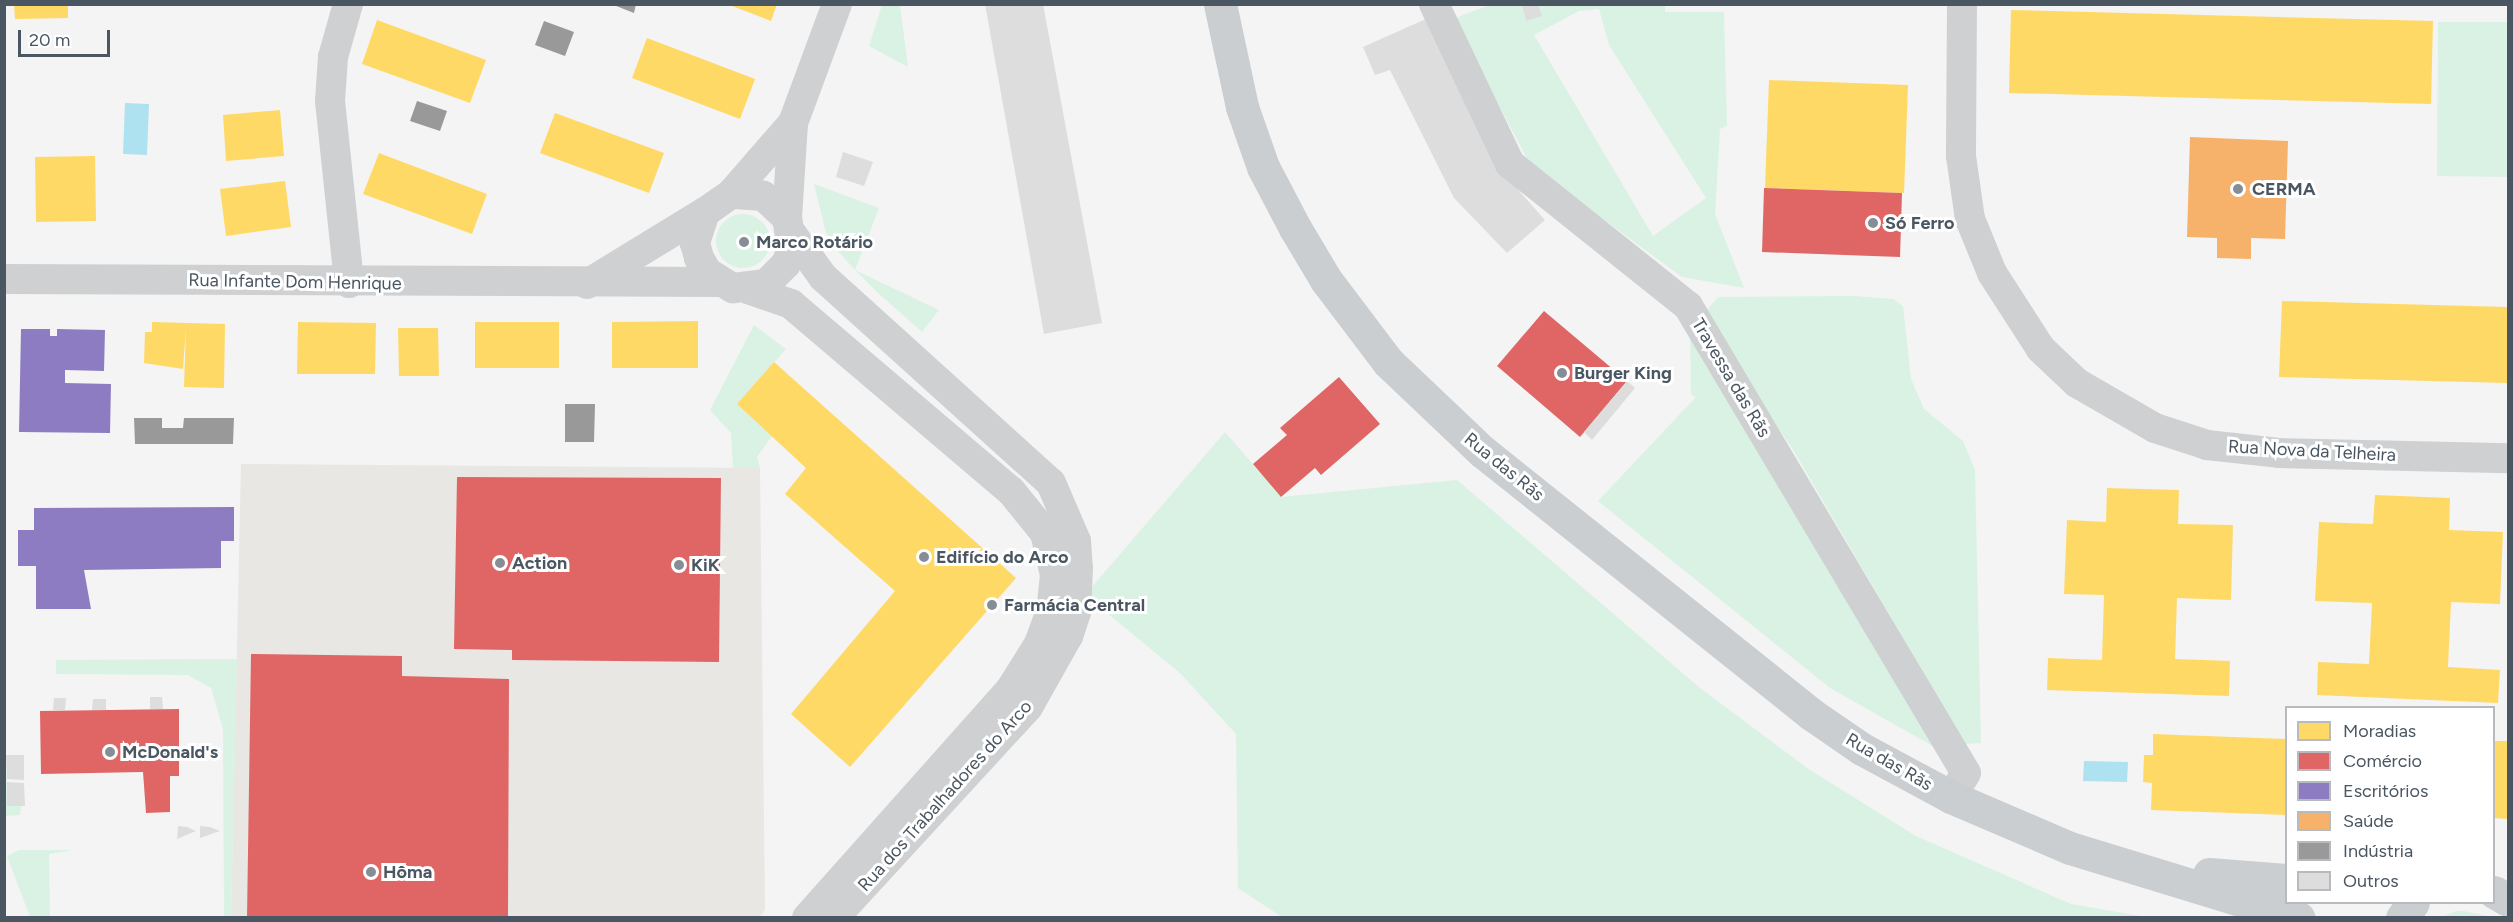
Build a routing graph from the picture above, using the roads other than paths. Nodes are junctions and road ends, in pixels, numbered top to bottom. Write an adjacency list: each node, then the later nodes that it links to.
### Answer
1 (348, 4): 12 (street)
2 (837, 4): 6 (street)
3 (1220, 4): 17 (main road, Rua das Rãs)
4 (1434, 4): 17 (street, Travessa das Rãs)
5 (1962, 4): 15 (street, Rua Nova da Telheira)
6 (793, 123): 7 (street); 9 (street)
7 (731, 194): 8 (street); 9 (street)
8 (705, 212): 11 (street); 13 (street)
9 (789, 226): 14 (street); 16 (street)
10 (4, 279): 12 (street, Rua Infante Dom Henrique)
11 (719, 282): 13 (street, Rua Infante Dom Henrique); 14 (street)
12 (349, 283): 13 (street, Rua Infante Dom Henrique)
13 (585, 285)
14 (748, 289): 16 (street)
15 (2508, 458)
16 (1067, 572): 23 (street, Rua dos Trabalhadores do Arco); 24 (street, Rua dos Trabalhadores do Arco)
17 (1951, 797): 18 (main road, Rua das Rãs)
18 (2148, 870): 19 (main road); 25 (main road)
19 (2285, 880)
20 (2495, 892): 21 (main road)
21 (2508, 900)
22 (2412, 904): 26 (main road)
23 (807, 918)
24 (834, 918)
25 (2299, 918)
26 (2402, 918)

